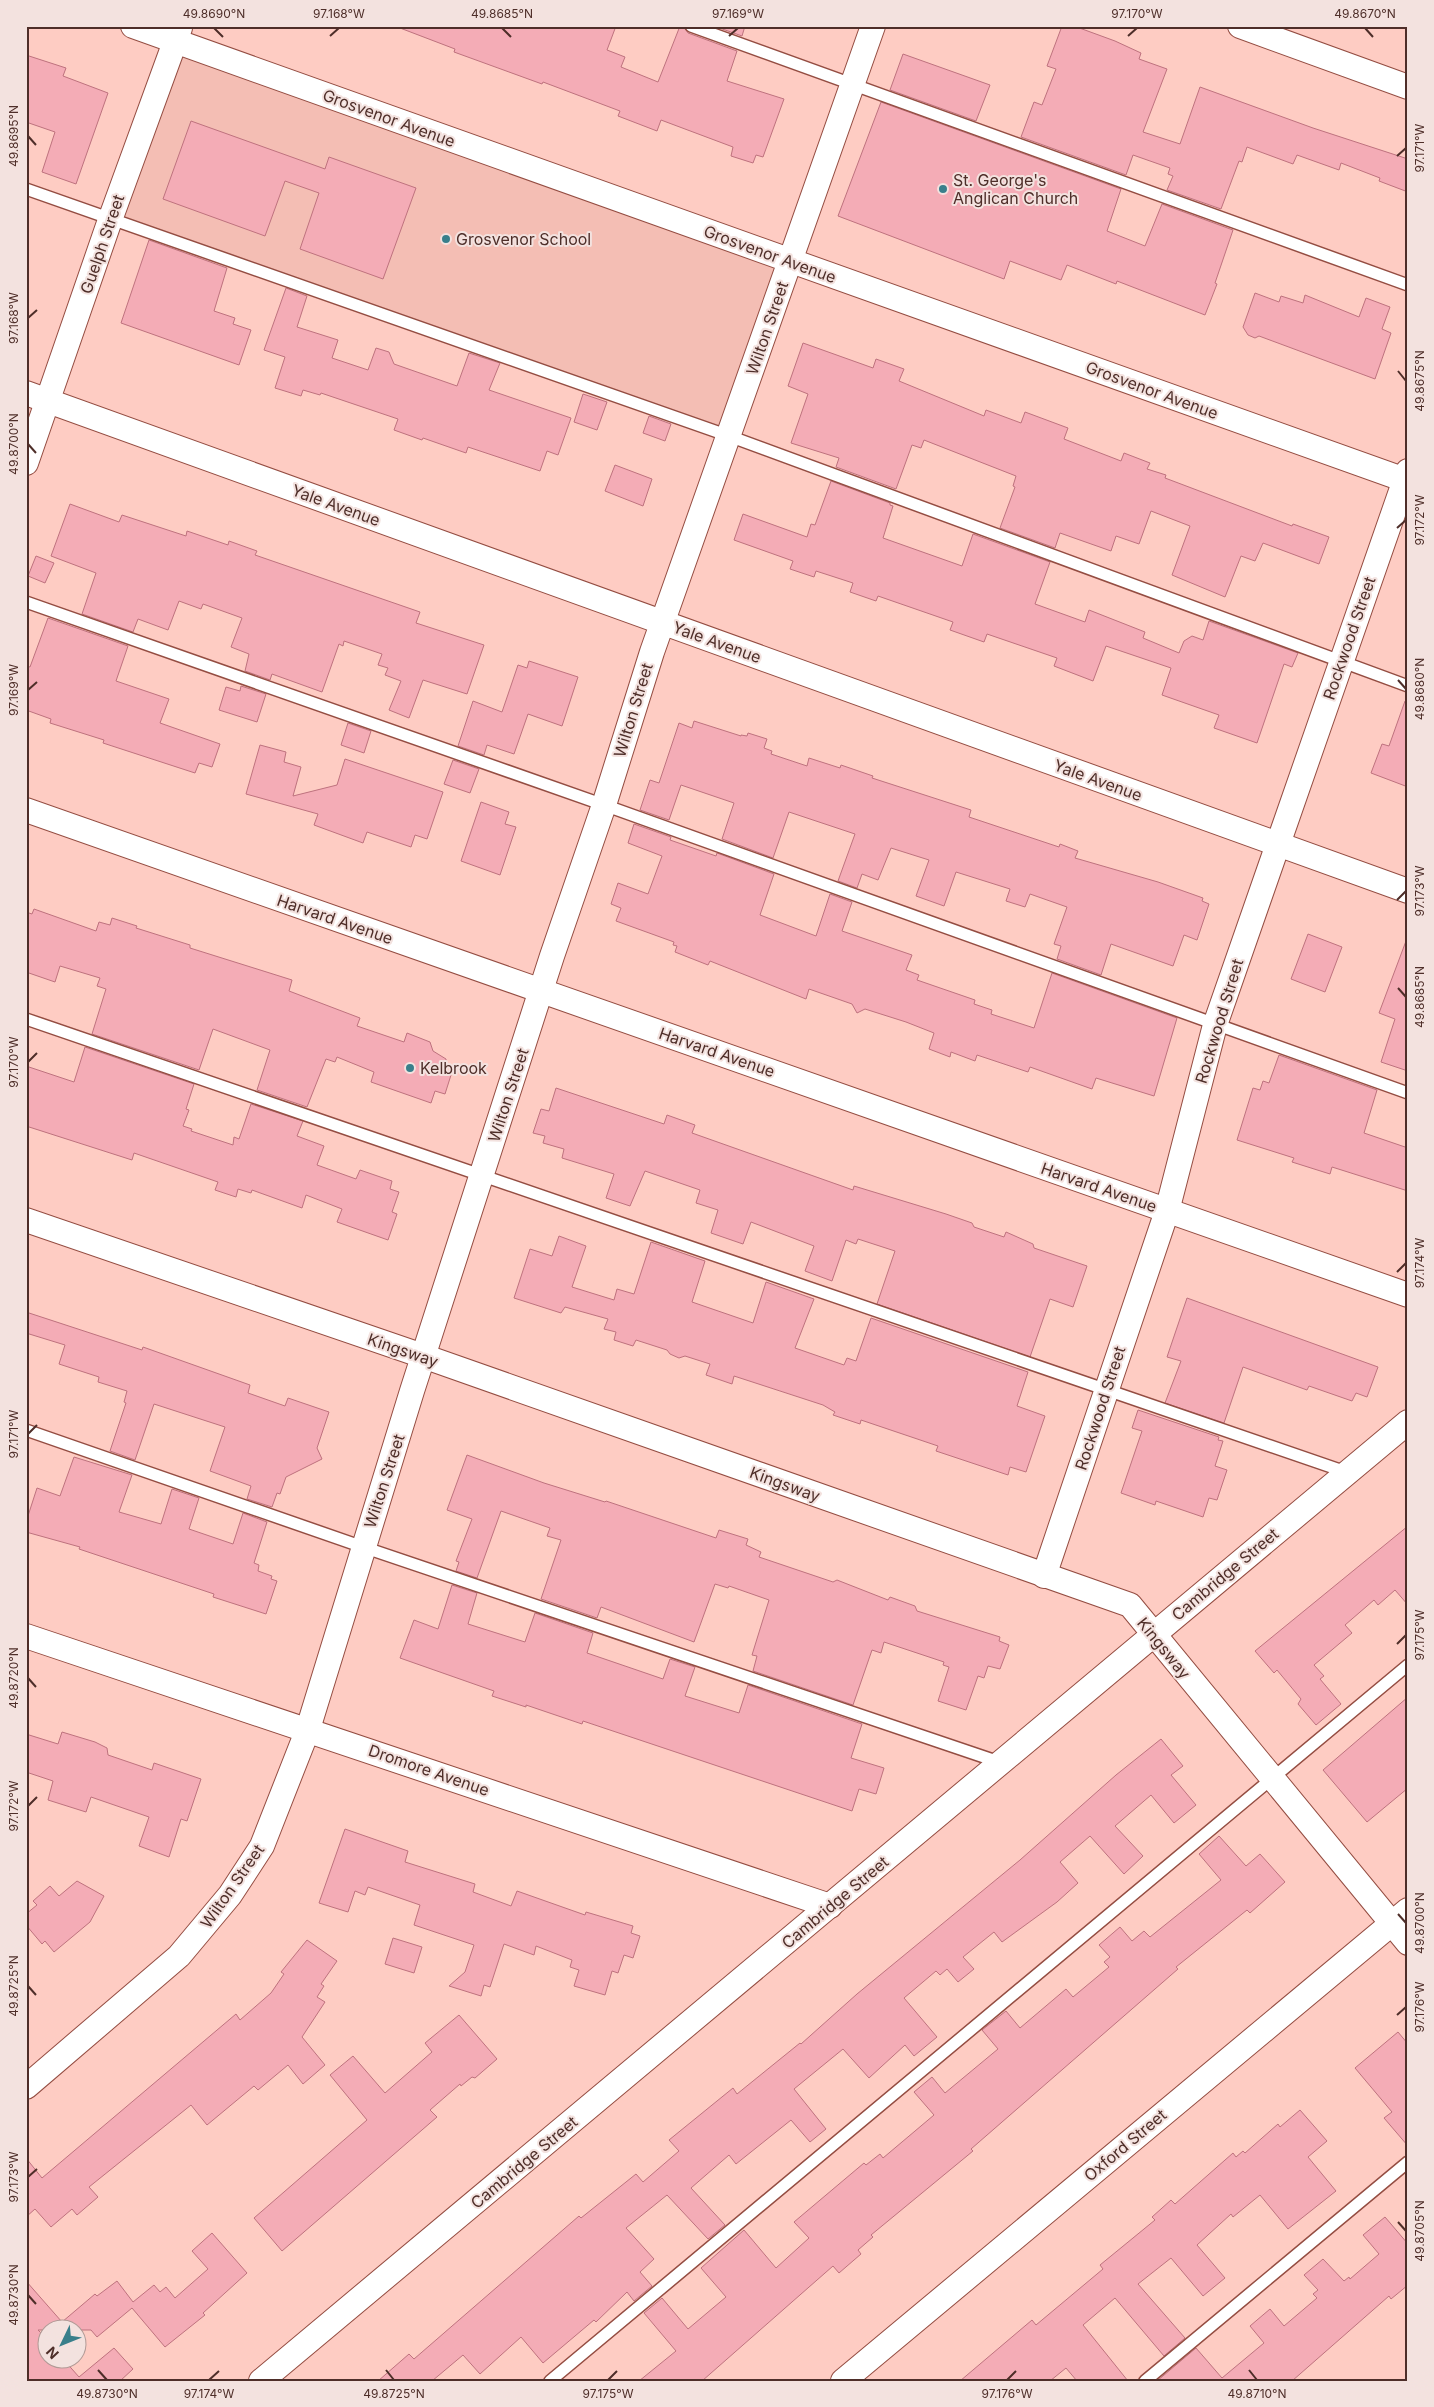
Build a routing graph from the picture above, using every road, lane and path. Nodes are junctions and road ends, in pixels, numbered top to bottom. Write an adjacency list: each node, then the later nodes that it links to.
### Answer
1 (133, 26): 5 (street, Grosvenor Avenue)
2 (691, 26): 6 (lane)
3 (873, 26): 6 (street, Wilton Street)
4 (1240, 26): 7 (street)
5 (178, 34): 9 (street, Guelph Street); 10 (street, Grosvenor Avenue)
6 (852, 84): 10 (street, Wilton Street); 11 (lane)
7 (1408, 87)
8 (26, 189): 9 (lane)
9 (110, 220): 12 (street, Guelph Street); 13 (lane)
10 (791, 261): 13 (street, Wilton Street); 15 (street, Grosvenor Avenue)
11 (1408, 285)
12 (37, 397): 14 (street, Guelph Street); 17 (street, Yale Avenue)
13 (729, 436): 17 (street, Wilton Street); 18 (lane)
14 (26, 463)
15 (1407, 477): 18 (street, Rockwood Street)
16 (26, 602): 20 (lane)
17 (662, 622): 20 (street, Wilton Street); 22 (street, Yale Avenue)
18 (1340, 662): 19 (lane); 22 (street, Rockwood Street)
19 (1408, 686)
20 (604, 804): 24 (street, Wilton Street); 26 (lane)
21 (26, 810): 24 (street, Harvard Avenue)
22 (1277, 845): 23 (street, Yale Avenue); 26 (street, Rockwood Street)
23 (1408, 891)
24 (541, 990): 28 (street, Wilton Street); 29 (street, Harvard Avenue)
25 (26, 1018): 28 (lane)
26 (1214, 1025): 27 (lane); 29 (street, Rockwood Street)
27 (1408, 1093)
28 (483, 1174): 32 (street, Wilton Street); 33 (lane)
29 (1167, 1211): 31 (street, Harvard Avenue); 33 (street, Rockwood Street)
30 (26, 1220): 32 (street, Kingsway)
31 (1408, 1295)
32 (423, 1356): 37 (street, Wilton Street); 38 (street, Kingsway)
33 (1105, 1391): 36 (lane); 38 (street, Rockwood Street)
34 (1408, 1422): 36 (street, Cambridge Street)
35 (26, 1430): 37 (lane)
36 (1346, 1472): 39 (street, Cambridge Street)
37 (363, 1547): 42 (street, Wilton Street); 43 (lane)
38 (1044, 1576): 39 (street, Kingsway)
39 (1153, 1635): 43 (street, Cambridge Street); 44 (street, Kingsway)
40 (26, 1636): 42 (street, Dromore Avenue)
41 (1408, 1665): 44 (lane)
42 (308, 1729): 45 (street, Dromore Avenue); 48 (street, Wilton Street)
43 (999, 1762): 45 (street, Cambridge Street)
44 (1272, 1779): 46 (street, Kingsway); 51 (lane)
45 (830, 1906): 50 (street, Cambridge Street)
46 (1400, 1916): 47 (street, Kingsway); 52 (street, Oxford Street)
47 (1408, 1943)
48 (26, 2088)
49 (1408, 2162): 53 (lane)
50 (261, 2381)
51 (550, 2381)
52 (843, 2381)
53 (1145, 2381)

